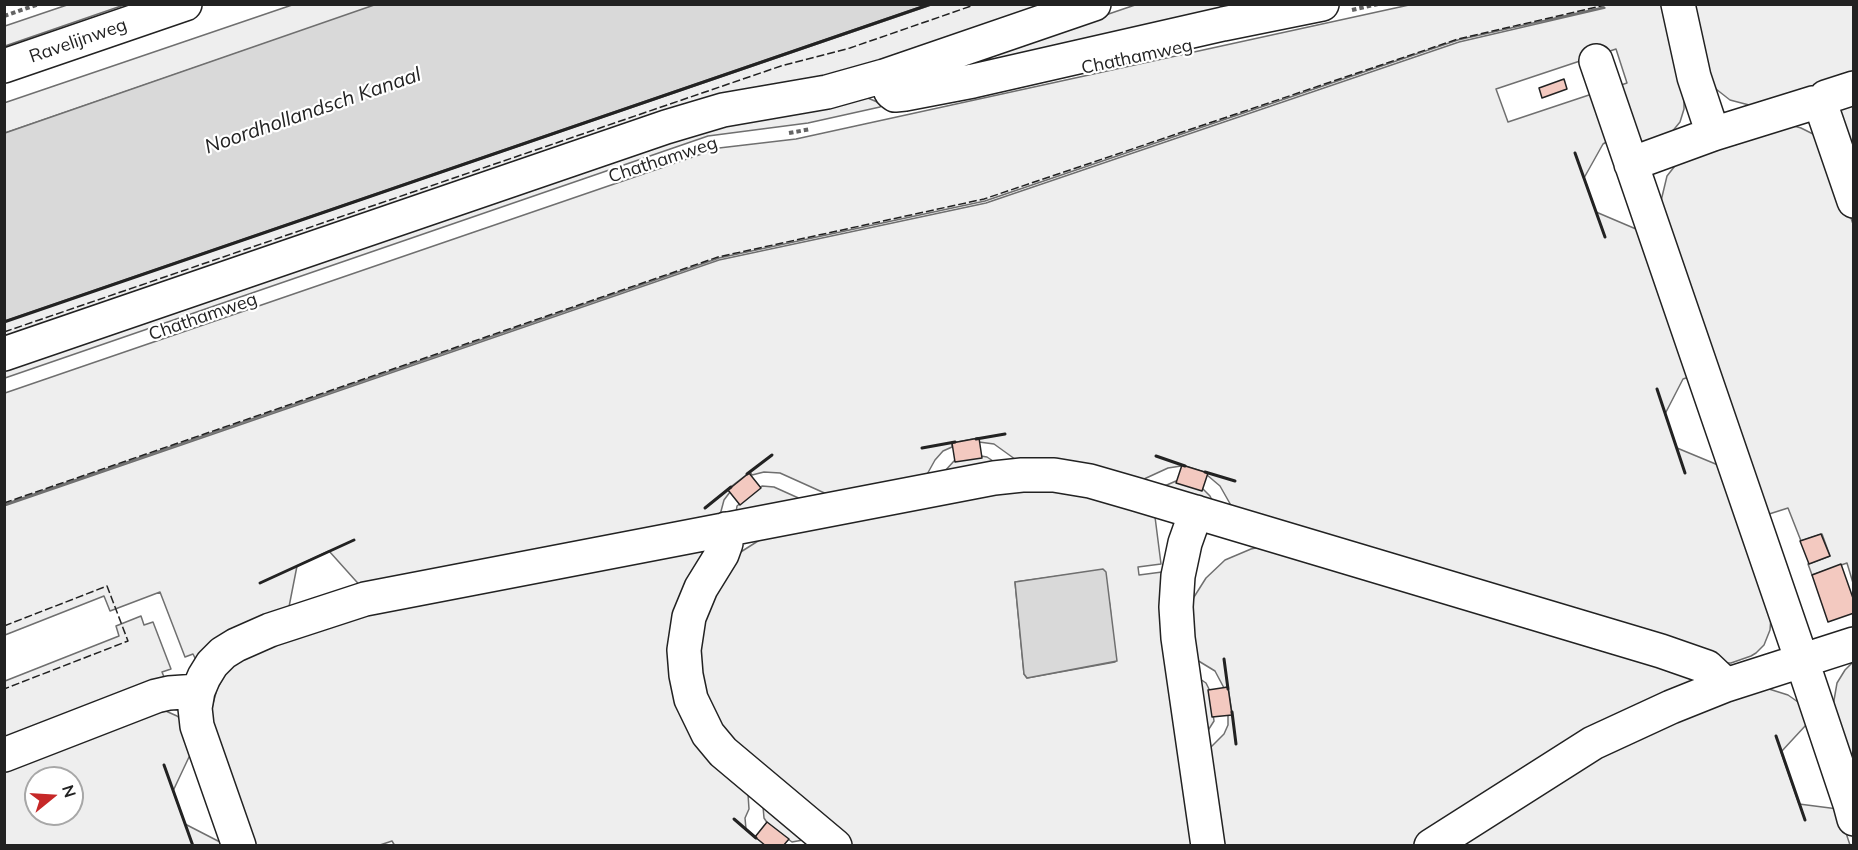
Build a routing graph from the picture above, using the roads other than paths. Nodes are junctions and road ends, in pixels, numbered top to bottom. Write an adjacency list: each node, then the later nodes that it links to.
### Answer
1 (185, 4): 6 (street, Ravelijnweg)
2 (1094, 4): 7 (street, Chathamweg)
3 (1678, 4): 10 (street)
4 (1332, 8): 7 (street)
5 (1596, 61): 11 (street)
6 (4, 66)
7 (884, 76): 13 (street, Chathamweg)
8 (1854, 88): 9 (street)
9 (1824, 102): 10 (street); 12 (street)
10 (1713, 134): 11 (street)
11 (1631, 164): 17 (street)
12 (1854, 201)
13 (4, 354)
14 (1196, 512): 15 (street); 18 (street); 24 (street)
15 (726, 530): 19 (street); 23 (street)
16 (1854, 644): 17 (street)
17 (1802, 661): 18 (street); 21 (street)
18 (1726, 685): 25 (street)
19 (198, 691): 20 (street); 22 (street)
20 (4, 755)
21 (1854, 819)
22 (239, 846)
23 (835, 846)
24 (1208, 846)
25 (1431, 846)

